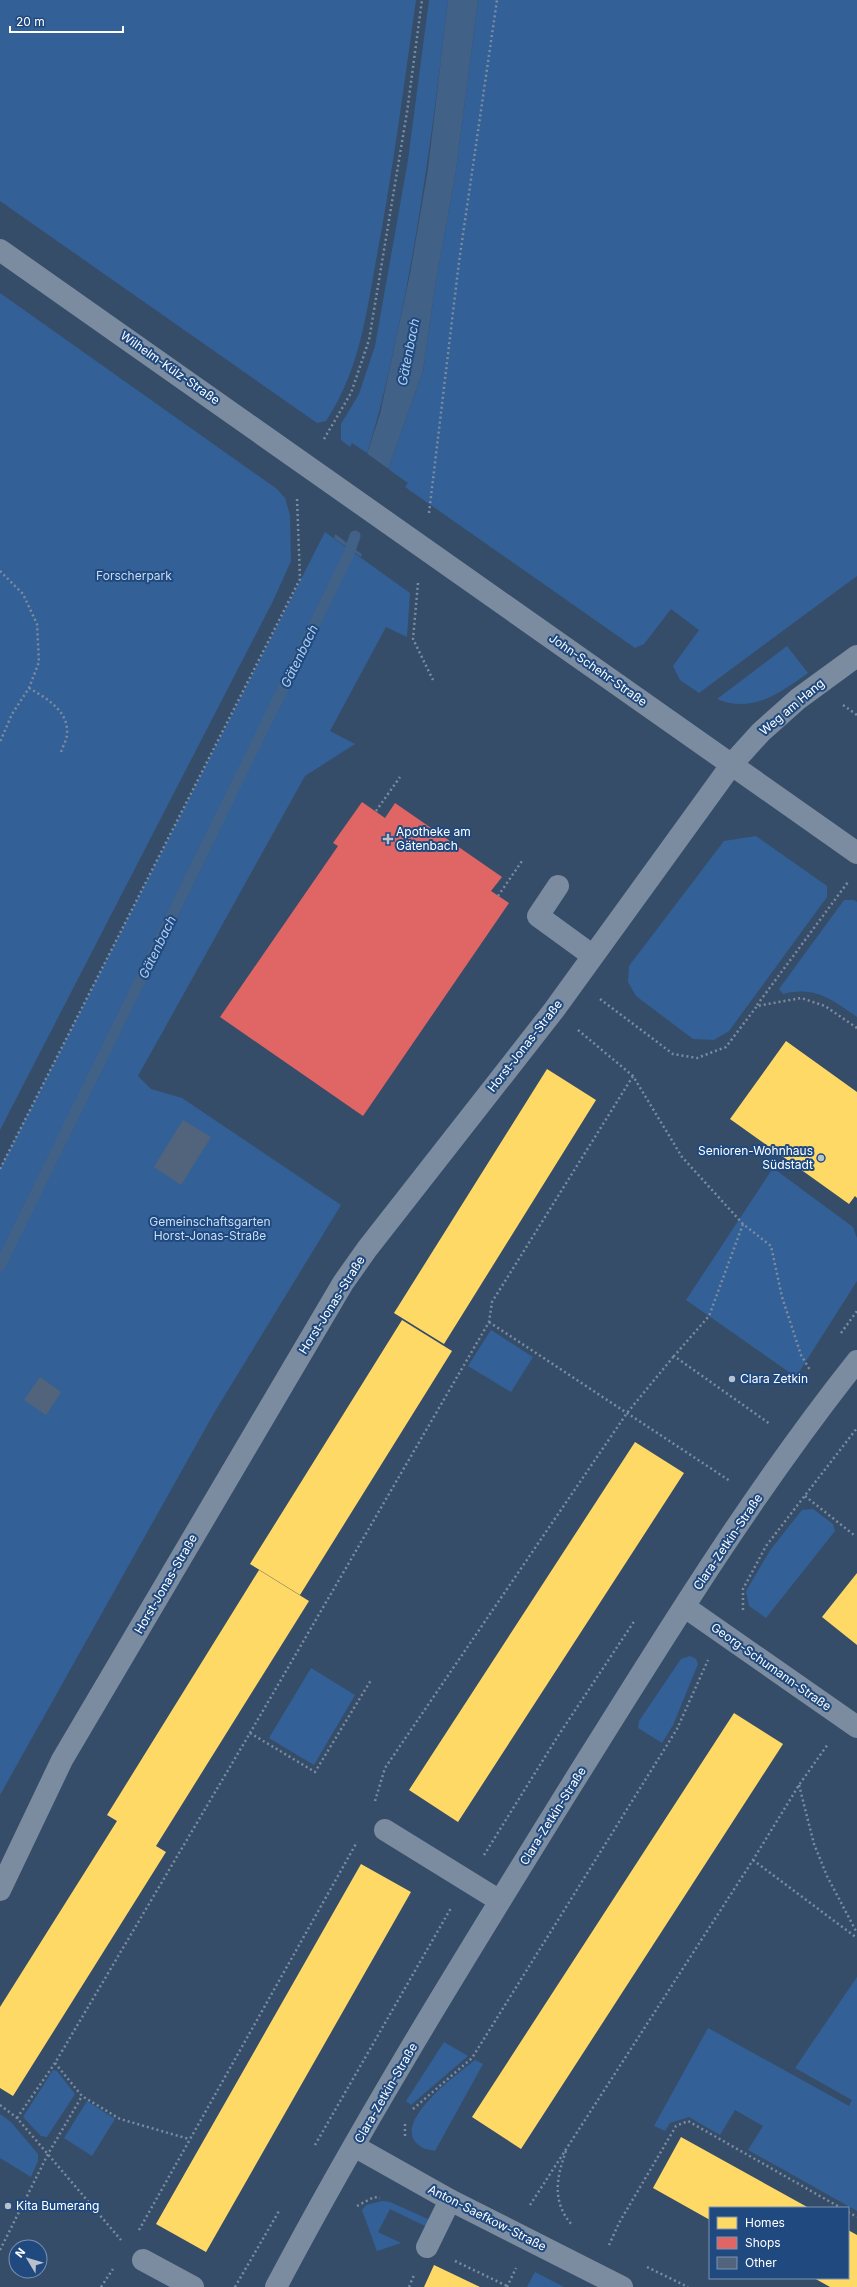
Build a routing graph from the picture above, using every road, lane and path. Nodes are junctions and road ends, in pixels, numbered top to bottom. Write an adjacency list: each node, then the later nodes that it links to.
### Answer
1 (422, 0): 4 (path)
2 (497, 0): 6 (path)
3 (0, 250): 4 (street, Wilhelm-Külz-Straße)
4 (311, 467): 5 (street, Wilhelm-Külz-Straße); 27 (path)
5 (339, 487): 6 (street, John-Schehr-Straße)
6 (424, 546): 9 (path); 13 (street, John-Schehr-Straße)
7 (0, 571): 10 (path)
8 (857, 656): 13 (street, Weg am Hang)
9 (433, 680)
10 (29, 688): 11 (path); 12 (path)
11 (0, 742)
12 (61, 752)
13 (732, 764): 16 (street, John-Schehr-Straße); 21 (street, Horst-Jonas-Straße)
14 (400, 777): 15 (path)
15 (376, 811)
16 (857, 854)
17 (522, 861): 20 (path)
18 (853, 876): 23 (path)
19 (558, 886): 21 (street)
20 (498, 896)
21 (593, 956): 22 (street, Horst-Jonas-Straße)
22 (575, 980): 23 (path); 24 (street, Horst-Jonas-Straße)
23 (757, 1006): 25 (path)
24 (554, 1010): 26 (path); 47 (street, Horst-Jonas-Straße)
25 (857, 1028)
26 (633, 1076): 28 (path); 29 (path)
27 (0, 1169)
28 (743, 1224): 30 (path); 32 (path)
29 (489, 1322): 36 (path); 43 (path)
30 (674, 1356): 33 (path); 34 (path)
31 (857, 1361): 39 (street, Clara-Zetkin-Straße)
32 (812, 1372)
33 (636, 1401)
34 (773, 1427)
35 (857, 1428): 37 (path)
36 (732, 1482)
37 (805, 1496): 38 (path); 40 (path)
38 (854, 1535)
39 (684, 1607): 40 (street, Georg-Schumann-Straße); 48 (street, Clara-Zetkin-Straße)
40 (726, 1634): 42 (street, Georg-Schumann-Straße); 54 (path)
41 (371, 1680): 43 (path)
42 (852, 1723): 44 (path)
43 (250, 1733): 51 (path)
44 (799, 1785): 46 (path); 49 (path)
45 (385, 1830): 48 (street)
46 (753, 1860): 50 (path); 59 (path)
47 (0, 1890)
48 (500, 1901): 58 (street, Clara-Zetkin-Straße)
49 (857, 1933)
50 (857, 1938)
51 (55, 2062): 52 (path); 56 (path)
52 (82, 2096): 57 (path); 60 (path)
53 (0, 2105): 56 (path)
54 (412, 2110)
55 (408, 2117): 61 (path)
56 (17, 2118): 60 (path)
57 (190, 2139)
58 (354, 2146): 61 (street, Anton-Saefkow-Straße); 72 (street, Clara-Zetkin-Straße)
59 (567, 2147): 65 (path); 66 (path)
60 (48, 2154): 68 (path); 69 (path)
61 (383, 2162): 62 (street, Anton-Saefkow-Straße); 63 (path)
62 (450, 2200): 66 (street, Anton-Saefkow-Straße); 67 (street)
63 (357, 2206)
64 (839, 2207): 70 (path)
65 (574, 2228)
66 (524, 2238): 70 (street, Anton-Saefkow-Straße); 73 (path)
67 (427, 2247): 73 (path)
68 (0, 2250)
69 (143, 2260): 71 (street)
70 (596, 2274): 74 (street, Anton-Saefkow-Straße)
71 (193, 2287)
72 (276, 2287)
73 (507, 2287)
74 (622, 2287)

